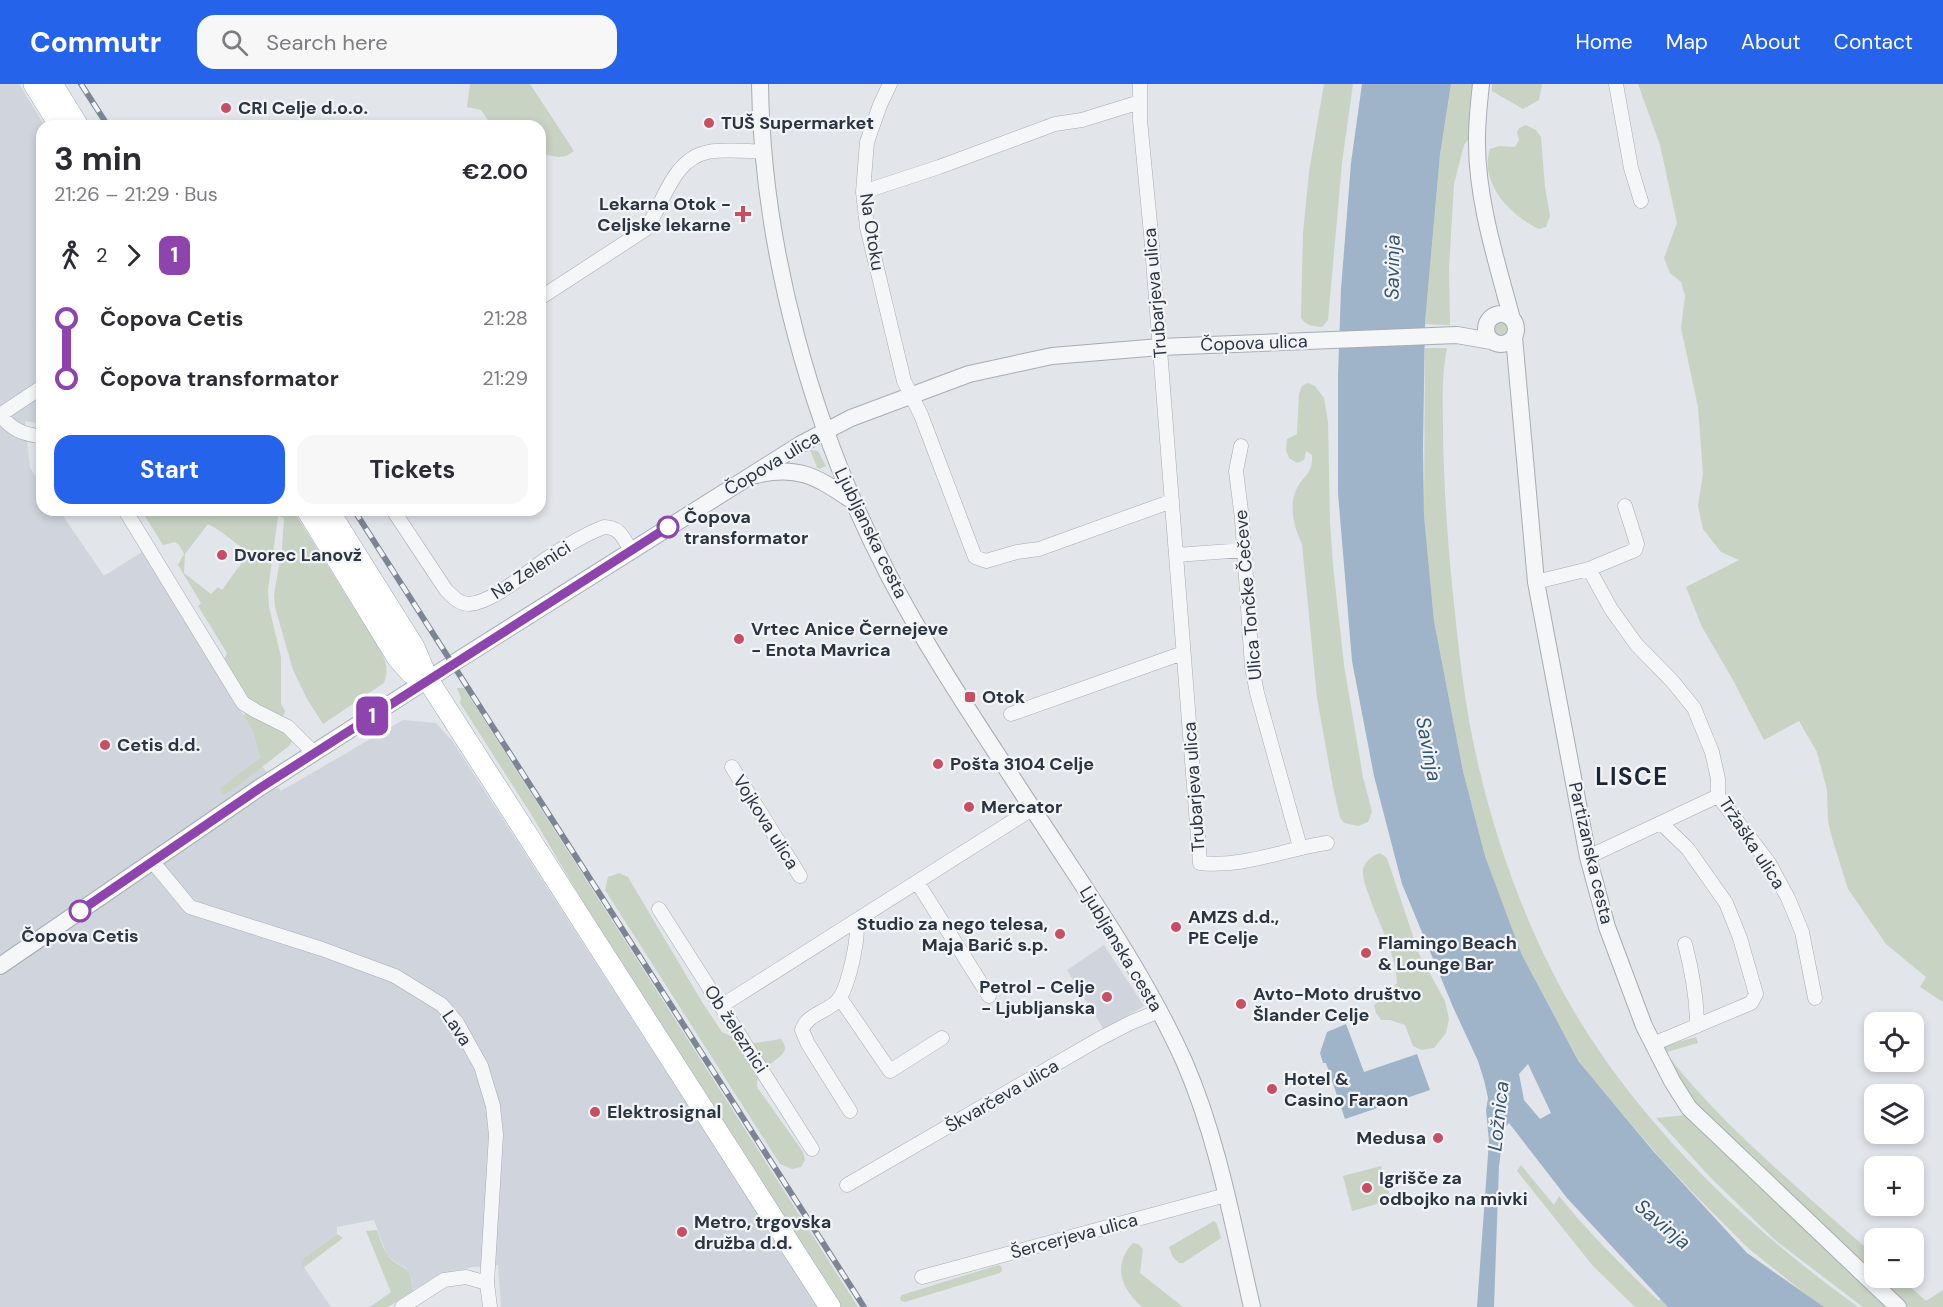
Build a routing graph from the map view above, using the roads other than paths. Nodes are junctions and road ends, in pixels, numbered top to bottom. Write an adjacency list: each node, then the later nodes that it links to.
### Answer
1 (34, 84): 9 (main road)
2 (52, 84): 10 (main road)
3 (760, 84): 11 (street, Ljubljanska cesta)
4 (890, 84): 12 (street, Na Otoku)
5 (1140, 84): 8 (street, Trubarjeva ulica)
6 (1481, 84): 14 (street)
7 (1616, 84): 13 (street)
8 (1140, 102): 12 (street); 20 (street, Trubarjeva ulica)
9 (56, 120)
10 (74, 120)
11 (764, 152): 15 (street); 24 (street, Ljubljanska cesta)
12 (864, 192): 21 (street, Na Otoku)
13 (1641, 201)
14 (1503, 282): 16 (street); 17 (street)
15 (546, 294)
16 (1512, 319): 17 (street); 19 (street)
17 (1491, 320): 18 (street); 19 (street)
18 (1452, 335): 19 (street, Čopova ulica); 20 (street, Čopova ulica)
19 (1502, 341): 39 (street, Partizanska cesta)
20 (1160, 347): 21 (street, Čopova ulica); 29 (street, Trubarjeva ulica)
21 (907, 388): 24 (street, Čopova ulica); 29 (street)
22 (36, 391): 23 (street)
23 (0, 415): 25 (street)
24 (825, 431): 27 (street, Čopova ulica); 28 (street, Ljubljanska cesta)
25 (36, 436)
26 (1241, 446): 36 (street, Ulica Tončke Čečeve)
27 (747, 478): 28 (street); 35 (street, Čopova ulica)
28 (854, 501): 46 (street, Ljubljanska cesta)
29 (1172, 501): 37 (street, Trubarjeva ulica)
30 (1625, 506): 38 (street)
31 (129, 516): 43 (street)
32 (311, 516): 41 (main road)
33 (332, 516): 41 (main road)
34 (397, 516): 35 (street, Na Zelenici)
35 (631, 550): 41 (street, Čopova ulica)
36 (1244, 550): 37 (street); 49 (street, Ulica Tončke Čečeve)
37 (1176, 555): 40 (street, Trubarjeva ulica)
38 (1589, 569): 39 (street); 45 (street, Tržaška ulica)
39 (1536, 582): 50 (street, Partizanska cesta)
40 (1183, 653): 42 (street); 49 (street, Trubarjeva ulica)
41 (428, 680): 43 (street, Čopova ulica); 74 (main road)
42 (1011, 714)
43 (314, 753): 51 (street, Čopova ulica)
44 (732, 767): 52 (street, Vojkova ulica)
45 (1718, 796): 47 (street); 60 (street, Tržaška ulica)
46 (1032, 808): 53 (street); 62 (street, Ljubljanska cesta)
47 (1661, 823): 50 (street); 63 (street)
48 (1328, 843): 49 (street, Trubarjeva ulica)
49 (1300, 847)
50 (1588, 857): 65 (street, Partizanska cesta)
51 (152, 861): 57 (street, Čopova ulica); 71 (street, Lava)
52 (800, 876)
53 (917, 882): 55 (street); 58 (street)
54 (658, 909): 61 (street, Ob železnici)
55 (856, 921): 59 (street); 61 (street)
56 (1684, 944): 63 (street)
57 (0, 966)
58 (989, 996)
59 (840, 998): 64 (street); 66 (street)
60 (1815, 998)
61 (721, 1006): 67 (street, Ob železnici)
62 (1159, 1011): 68 (street, Škvarčeva ulica); 69 (street, Ljubljanska cesta)
63 (1696, 1026): 65 (street)
64 (942, 1038)
65 (1653, 1044): 76 (street, Partizanska cesta)
66 (850, 1111)
67 (812, 1149)
68 (847, 1185)
69 (1226, 1195): 70 (street, Šercerjeva ulica); 75 (street, Ljubljanska cesta)
70 (922, 1277)
71 (487, 1283): 72 (street); 73 (street, Lava)
72 (402, 1307)
73 (490, 1307)
74 (830, 1307)
75 (1252, 1307)
76 (1899, 1307)

